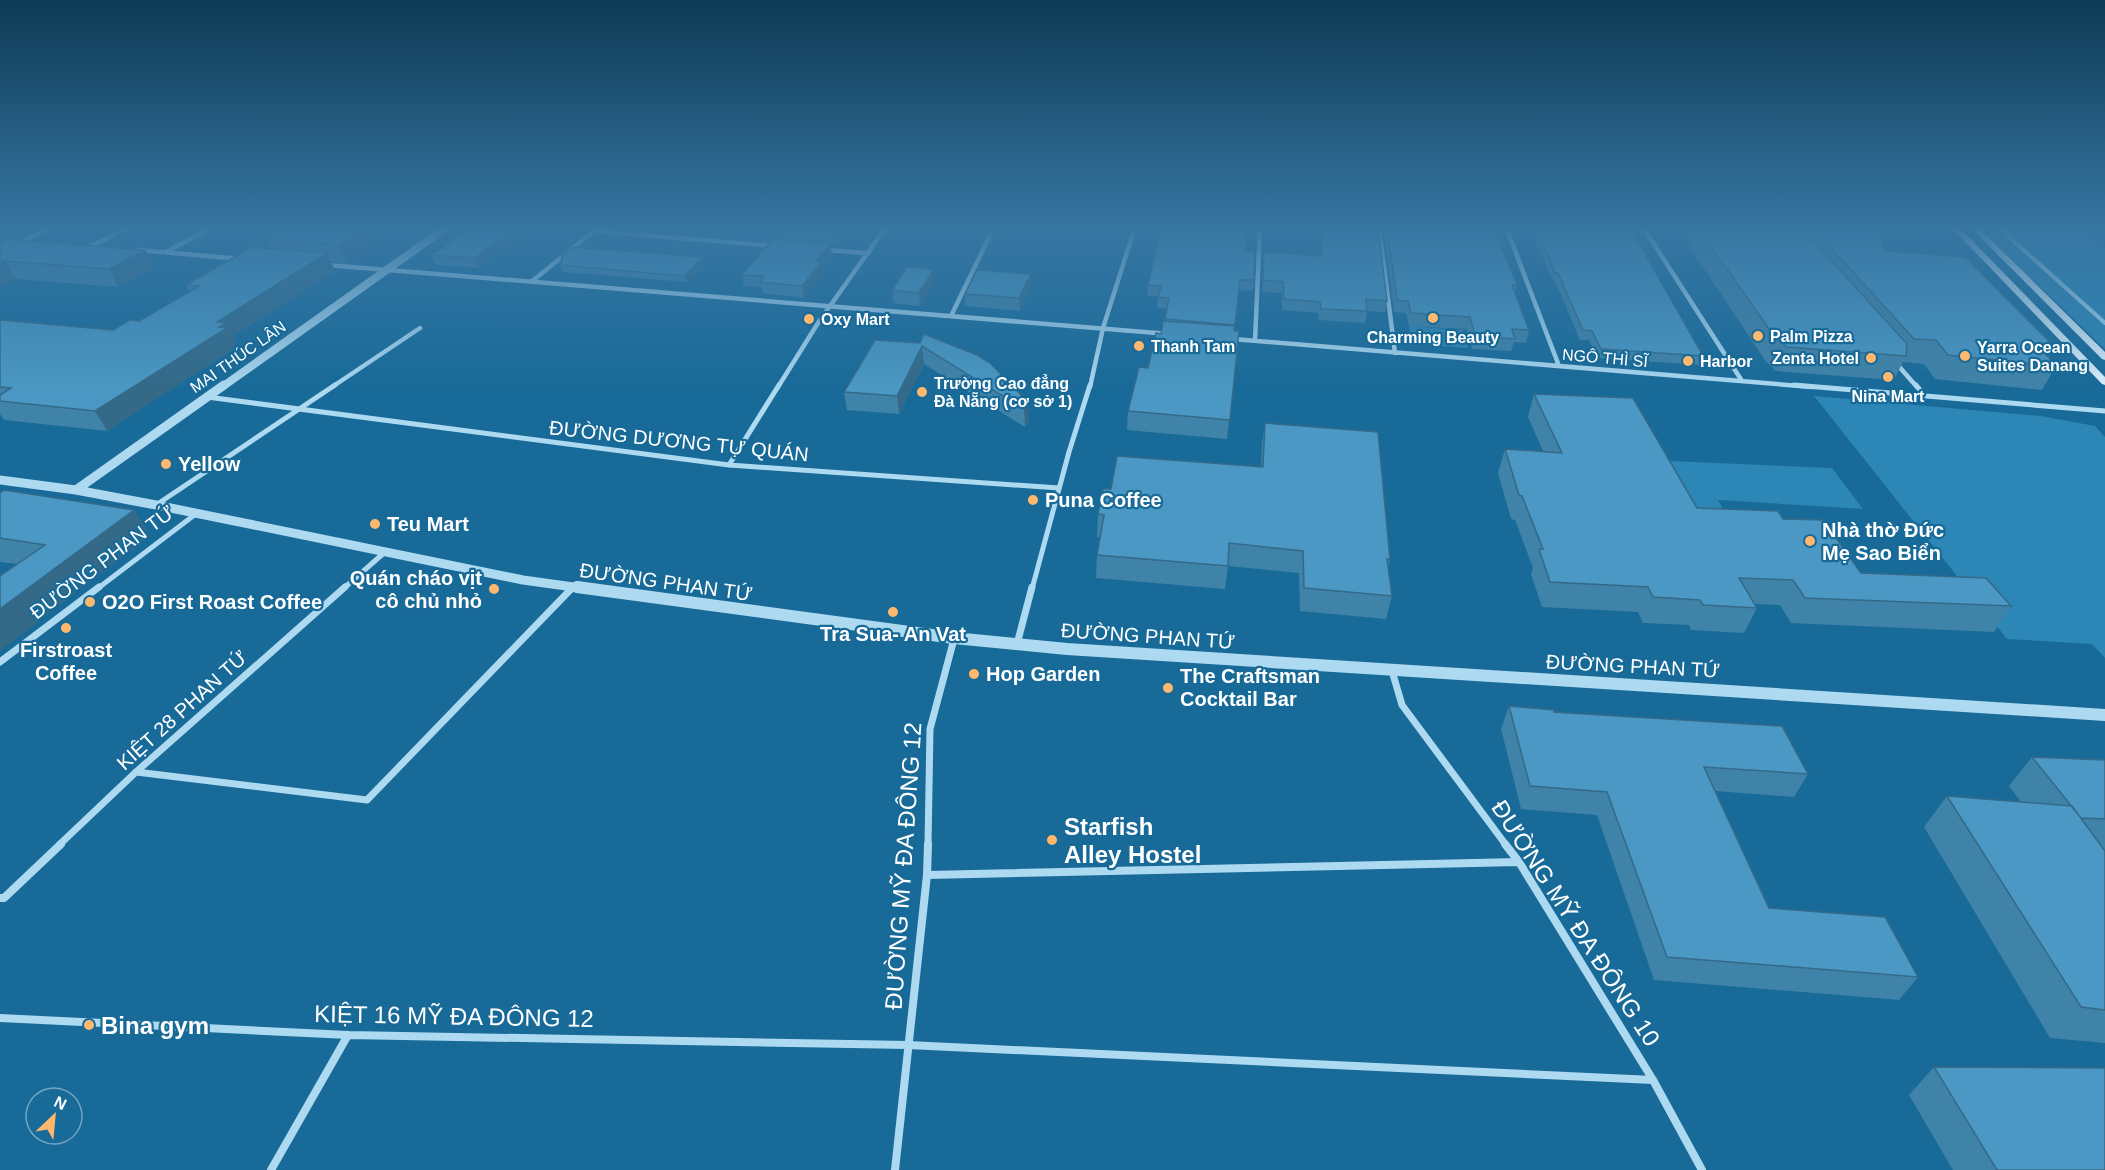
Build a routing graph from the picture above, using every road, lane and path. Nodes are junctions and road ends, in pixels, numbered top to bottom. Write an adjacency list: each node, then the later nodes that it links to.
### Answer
1 (370, 282): 29 (street, MAI THÚC LÂN)
2 (526, 282): 3 (street)
3 (531, 282): 14 (street)
4 (847, 282): 14 (street)
5 (968, 282): 15 (street)
6 (1118, 282): 18 (street)
7 (1258, 282): 21 (street)
8 (1386, 282): 22 (street)
9 (1527, 282): 25 (street)
10 (1679, 282): 26 (street)
11 (2007, 282): 27 (main road)
12 (2029, 282): 23 (main road)
13 (2059, 282): 16 (street)
14 (829, 306): 15 (street); 32 (street)
15 (951, 316): 18 (street)
16 (2105, 323)
17 (420, 328): 30 (street, ĐƯỜNG PHAN TỨ)
18 (1103, 328): 19 (street); 34 (street)
19 (1176, 334)
20 (1221, 338): 21 (street, NGÔ THÌ SĨ)
21 (1255, 341): 22 (street, NGÔ THÌ SĨ)
22 (1395, 353): 25 (street, NGÔ THÌ SĨ)
23 (2105, 357)
24 (1893, 359): 28 (street)
25 (1559, 366): 26 (street, NGÔ THÌ SĨ)
26 (1742, 381): 28 (street, NGÔ THÌ SĨ)
27 (2105, 382)
28 (1925, 396): 31 (street, NGÔ THÌ SĨ)
29 (207, 397): 30 (street, ĐƯỜNG DƯƠNG TỰ QUÁN); 35 (street, MAI THÚC LÂN)
30 (298, 410): 32 (street, ĐƯỜNG DƯƠNG TỰ QUÁN); 36 (street, ĐƯỜNG PHAN TỨ)
31 (2105, 411)
32 (729, 465): 34 (street, ĐƯỜNG DƯƠNG TỰ QUÁN)
33 (0, 480): 35 (street, ĐƯỜNG PHAN TỨ)
34 (1059, 488): 41 (street)
35 (76, 490): 36 (street, ĐƯỜNG PHAN TỨ)
36 (156, 505): 37 (street, ĐƯỜNG PHAN TỨ)
37 (197, 513): 38 (street, ĐƯỜNG PHAN TỨ); 42 (street, ĐƯỜNG PHAN TỨ)
38 (385, 551): 39 (street, ĐƯỜNG PHAN TỨ); 45 (street, KIỆT 28 PHAN TỨ)
39 (573, 587): 40 (street, ĐƯỜNG PHAN TỨ); 45 (street)
40 (954, 638): 41 (street, ĐƯỜNG PHAN TỨ); 47 (street, ĐƯỜNG MỸ ĐA ĐÔNG 12)
41 (1017, 645): 43 (street, ĐƯỜNG PHAN TỨ)
42 (0, 662)
43 (1392, 671): 44 (street, ĐƯỜNG PHAN TỨ); 46 (street, ĐƯỜNG MỸ ĐA ĐÔNG 10)
44 (2105, 715)
45 (136, 772): 48 (street, KIỆT 28 PHAN TỨ)
46 (1520, 862): 47 (street); 52 (street, ĐƯỜNG MỸ ĐA ĐÔNG 10)
47 (927, 875): 51 (street, ĐƯỜNG MỸ ĐA ĐÔNG 12)
48 (2, 898)
49 (0, 1018): 50 (street, KIỆT 16 MỸ ĐA ĐÔNG 12)
50 (348, 1035): 51 (street, KIỆT 16 MỸ ĐA ĐÔNG 12); 53 (street)
51 (908, 1045): 52 (street); 54 (street, ĐƯỜNG MỸ ĐA ĐÔNG 12)
52 (1653, 1080): 55 (street, ĐƯỜNG MỸ ĐA ĐÔNG 10)
53 (271, 1170)
54 (895, 1170)
55 (1702, 1170)

